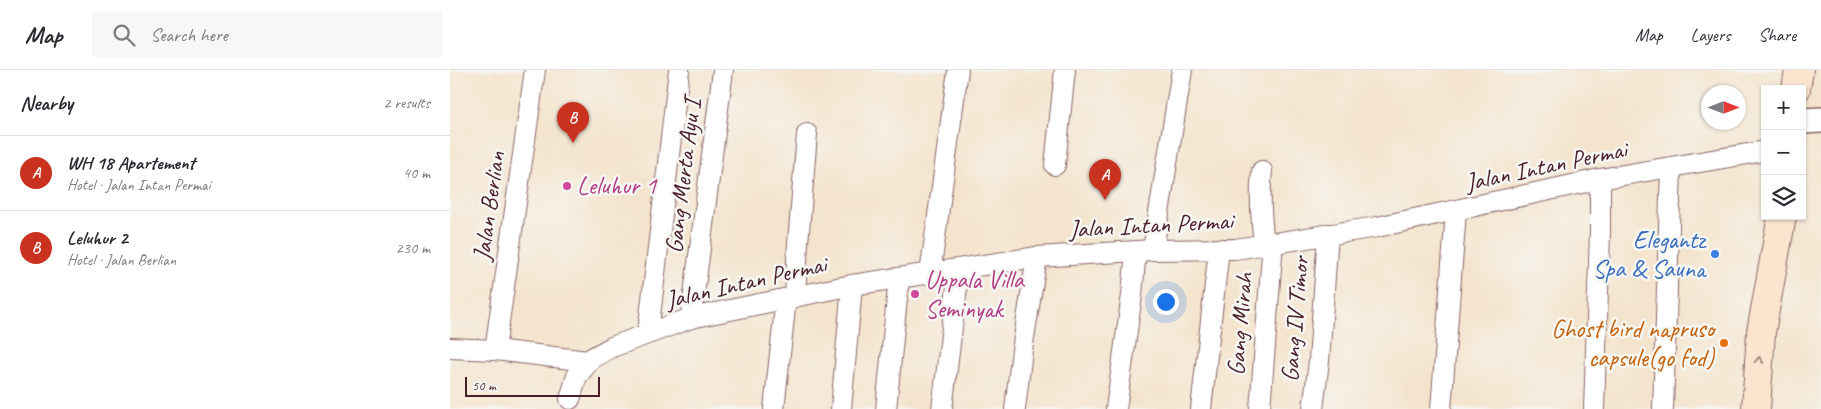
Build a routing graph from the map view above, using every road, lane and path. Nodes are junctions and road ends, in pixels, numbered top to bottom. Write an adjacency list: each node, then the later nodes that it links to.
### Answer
1 (534, 70): 32 (street, Jalan Berlian)
2 (679, 70): 30 (street)
3 (723, 70): 29 (street, Gang Merta Ayu I)
4 (958, 70): 25 (street)
5 (1065, 70): 13 (street)
6 (1182, 70): 22 (street)
7 (1799, 70): 8 (main road)
8 (1797, 85)
9 (1821, 120): 10 (street)
10 (1806, 121)
11 (807, 134): 28 (street)
12 (1761, 152): 14 (street, Jalan Intan Permai)
13 (1055, 164)
14 (1671, 168): 16 (street, Jalan Intan Permai); 46 (street)
15 (1262, 171): 20 (street, Gang Mirah)
16 (1600, 179): 17 (street, Jalan Intan Permai); 45 (street)
17 (1456, 211): 19 (street, Jalan Intan Permai); 44 (street)
18 (1781, 220): 47 (main road, one-way to 18)
19 (1328, 234): 20 (street, Jalan Intan Permai); 43 (street, Gang IV Timor)
20 (1269, 243): 21 (street, Jalan Intan Permai); 42 (street, Gang Mirah)
21 (1219, 249): 22 (street, Jalan Intan Permai); 41 (street)
22 (1145, 250): 23 (street, Jalan Intan Permai); 40 (street)
23 (1037, 257): 24 (street, Jalan Intan Permai); 39 (street)
24 (959, 270): 25 (street, Jalan Intan Permai); 38 (street)
25 (930, 274): 26 (street, Jalan Intan Permai)
26 (899, 278): 27 (street, Jalan Intan Permai); 37 (street)
27 (852, 285): 28 (street, Jalan Intan Permai); 36 (street)
28 (791, 298): 29 (street, Jalan Intan Permai); 35 (street)
29 (691, 318): 30 (street, Jalan Intan Permai)
30 (648, 333): 33 (street, Jalan Intan Permai)
31 (450, 348): 32 (street)
32 (495, 350): 33 (street)
33 (588, 361): 34 (street, Jalan Intan Permai)
34 (570, 399)
35 (774, 409)
36 (841, 409)
37 (886, 409)
38 (942, 409)
39 (1015, 409)
40 (1116, 409)
41 (1200, 409)
42 (1260, 409)
43 (1313, 409)
44 (1441, 409)
45 (1594, 409)
46 (1663, 409)
47 (1756, 409)

